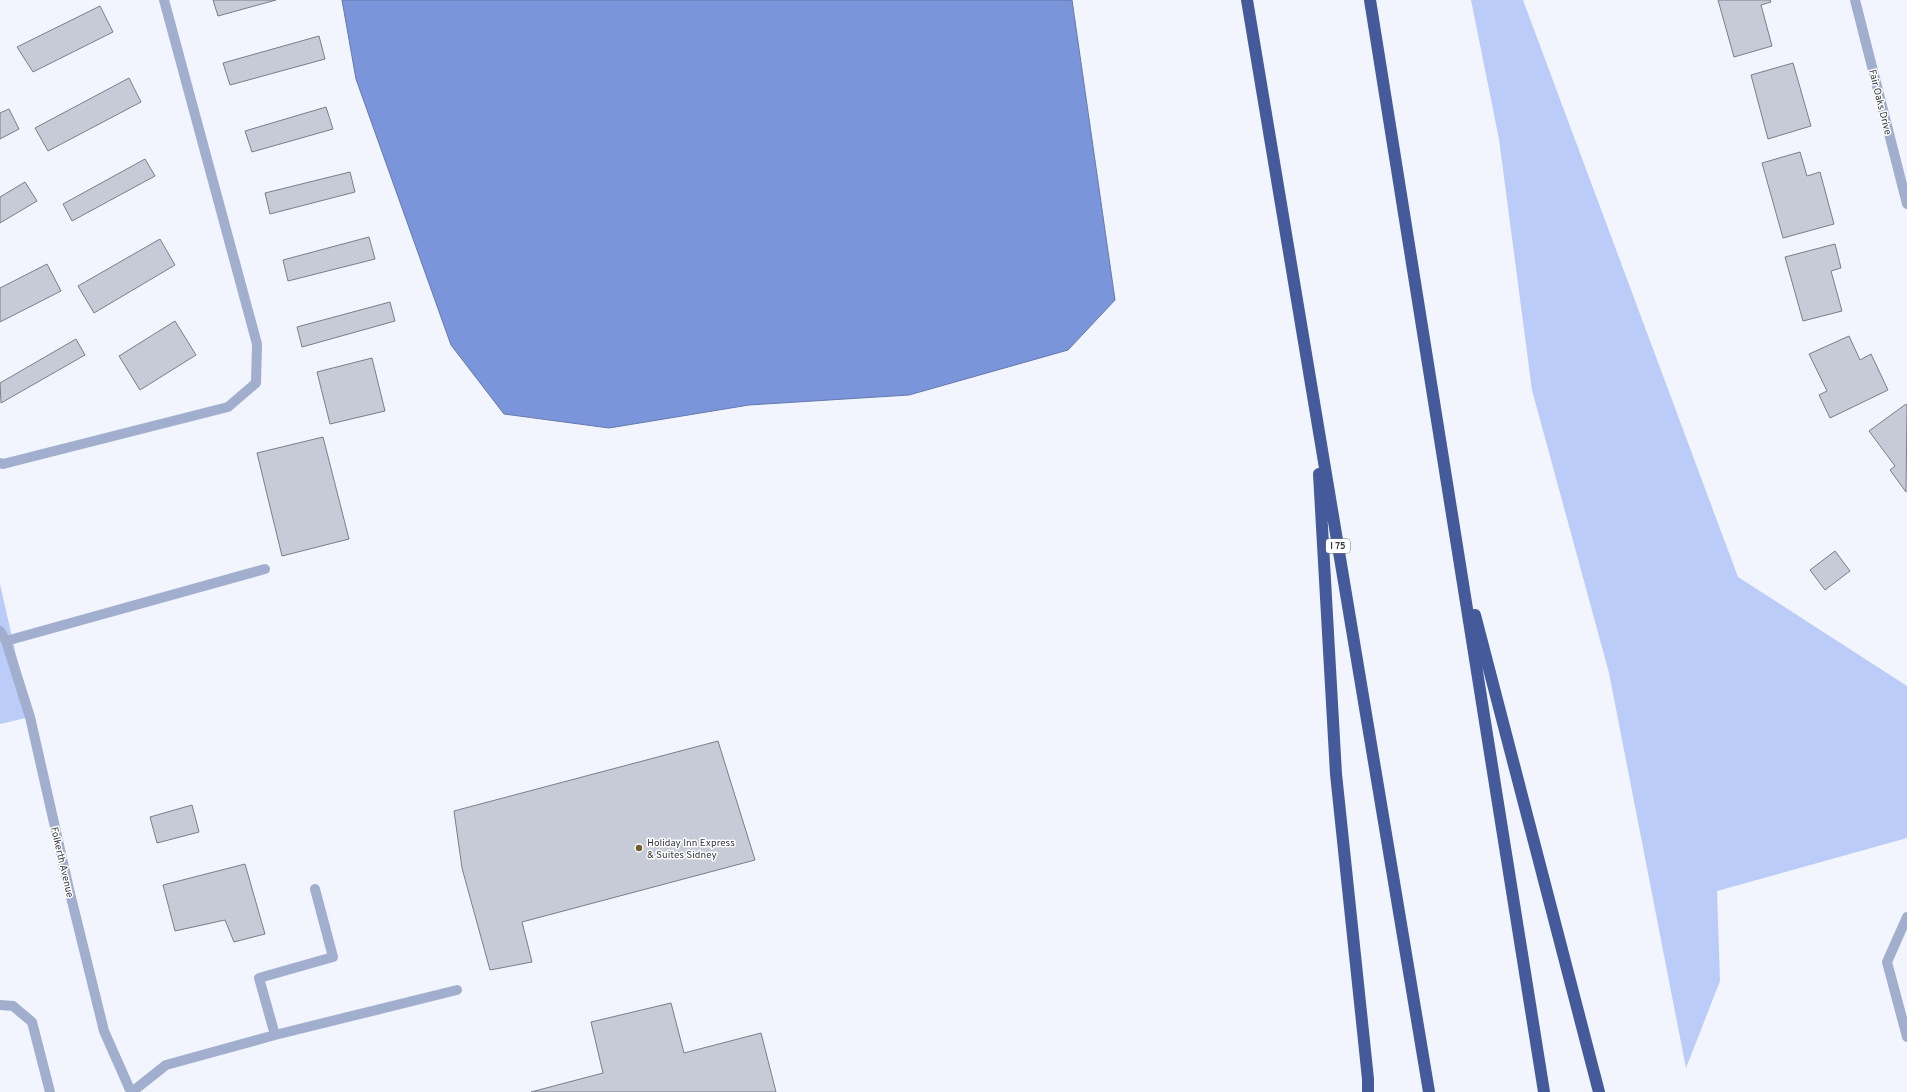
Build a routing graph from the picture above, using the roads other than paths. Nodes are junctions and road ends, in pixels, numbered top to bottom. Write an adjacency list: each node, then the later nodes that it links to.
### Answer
1 (164, 0): 7 (street)
2 (1247, 0): 6 (highway, I 75)
3 (1370, 0): 8 (highway)
4 (1855, 0): 5 (street, Fair Oaks Drive)
5 (1907, 204)
6 (1316, 413): 20 (highway); 21 (highway, I 75)
7 (0, 463)
8 (1457, 546): 22 (highway); 23 (highway)
9 (265, 569): 11 (street)
10 (0, 631): 11 (street, Folkerth Avenue)
11 (6, 641): 19 (street, Folkerth Avenue)
12 (315, 889): 16 (street)
13 (1907, 917): 17 (street)
14 (457, 990): 16 (street)
15 (0, 1005): 18 (street)
16 (275, 1035): 19 (street)
17 (1907, 1037)
18 (50, 1092)
19 (132, 1092)
20 (1368, 1092)
21 (1429, 1092)
22 (1544, 1092)
23 (1599, 1092)

